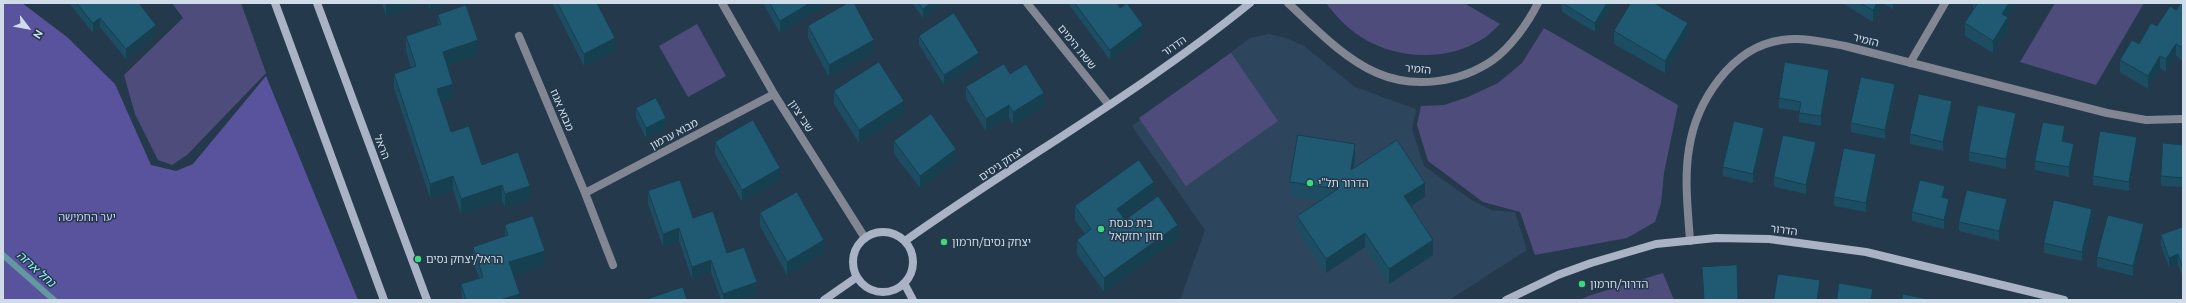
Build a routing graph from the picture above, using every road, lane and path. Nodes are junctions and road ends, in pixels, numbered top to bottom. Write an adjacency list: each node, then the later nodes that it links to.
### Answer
1 (275, 3): 21 (street)
2 (317, 3): 22 (street, הראל)
3 (722, 3): 11 (street, שבי ציון)
4 (1027, 3): 12 (street, ששת הימים)
5 (1250, 3): 12 (street, הדרור)
6 (1288, 3): 7 (street, הזמיר)
7 (1538, 3)
8 (1945, 3): 10 (street)
9 (519, 36): 14 (street, מבוא אגוז)
10 (1910, 62): 13 (street, הזמיר); 17 (street, הזמיר)
11 (774, 94): 14 (street, מבוא ערמון); 15 (street, שבי ציון)
12 (1109, 105): 16 (street, יצחק ניסים)
13 (2183, 119)
14 (586, 193): 18 (street, מבוא אגוז)
15 (865, 238): 16 (street); 19 (street)
16 (905, 241): 20 (street)
17 (1690, 241): 25 (street, הדרור); 26 (street, הדרור)
18 (613, 265)
19 (857, 277): 20 (street); 23 (street)
20 (904, 283): 24 (street)
21 (384, 300)
22 (427, 300)
23 (824, 300)
24 (913, 300)
25 (1506, 300)
26 (2064, 300)

